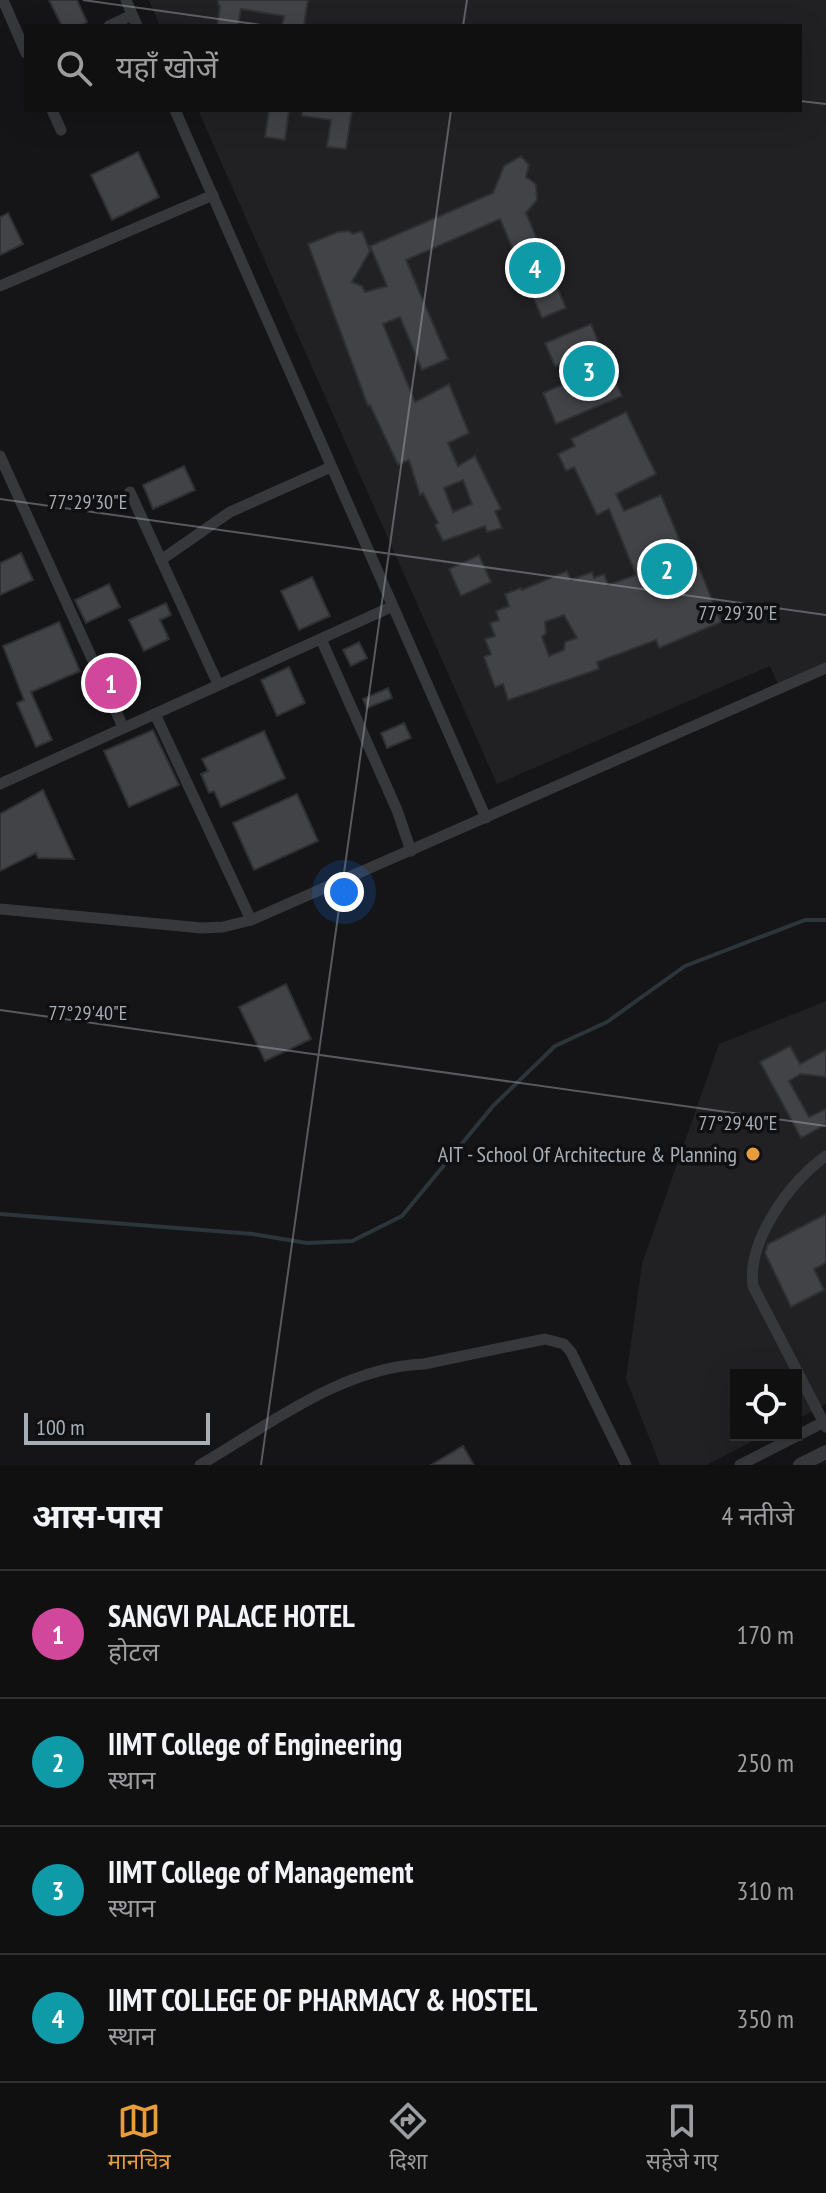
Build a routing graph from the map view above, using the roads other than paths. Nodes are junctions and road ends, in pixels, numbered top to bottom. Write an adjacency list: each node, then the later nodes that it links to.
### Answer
1 (3, 0): 4 (street)
2 (126, 0): 3 (street)
3 (135, 20)
4 (24, 48)
5 (53, 112): 7 (street)
6 (176, 112): 8 (street)
7 (61, 130)
8 (213, 195): 9 (street); 11 (street)
9 (0, 286)
10 (0, 456): 19 (street)
11 (331, 467): 13 (street); 14 (street)
12 (130, 492): 13 (street)
13 (161, 560): 17 (street)
14 (391, 607): 15 (street); 21 (street)
15 (321, 639): 17 (street); 22 (street)
16 (826, 668): 21 (street)
17 (218, 684): 18 (street)
18 (155, 714): 19 (street); 24 (street)
19 (123, 727): 20 (street)
20 (0, 784)
21 (486, 818): 22 (street)
22 (411, 851): 24 (street)
23 (0, 909): 24 (street)
24 (251, 920)
25 (826, 1156): 26 (street)
26 (825, 1424): 30 (street)
27 (826, 1452): 31 (street)
28 (200, 1465): 29 (street)
29 (626, 1465)
30 (740, 1465)
31 (800, 1465)

